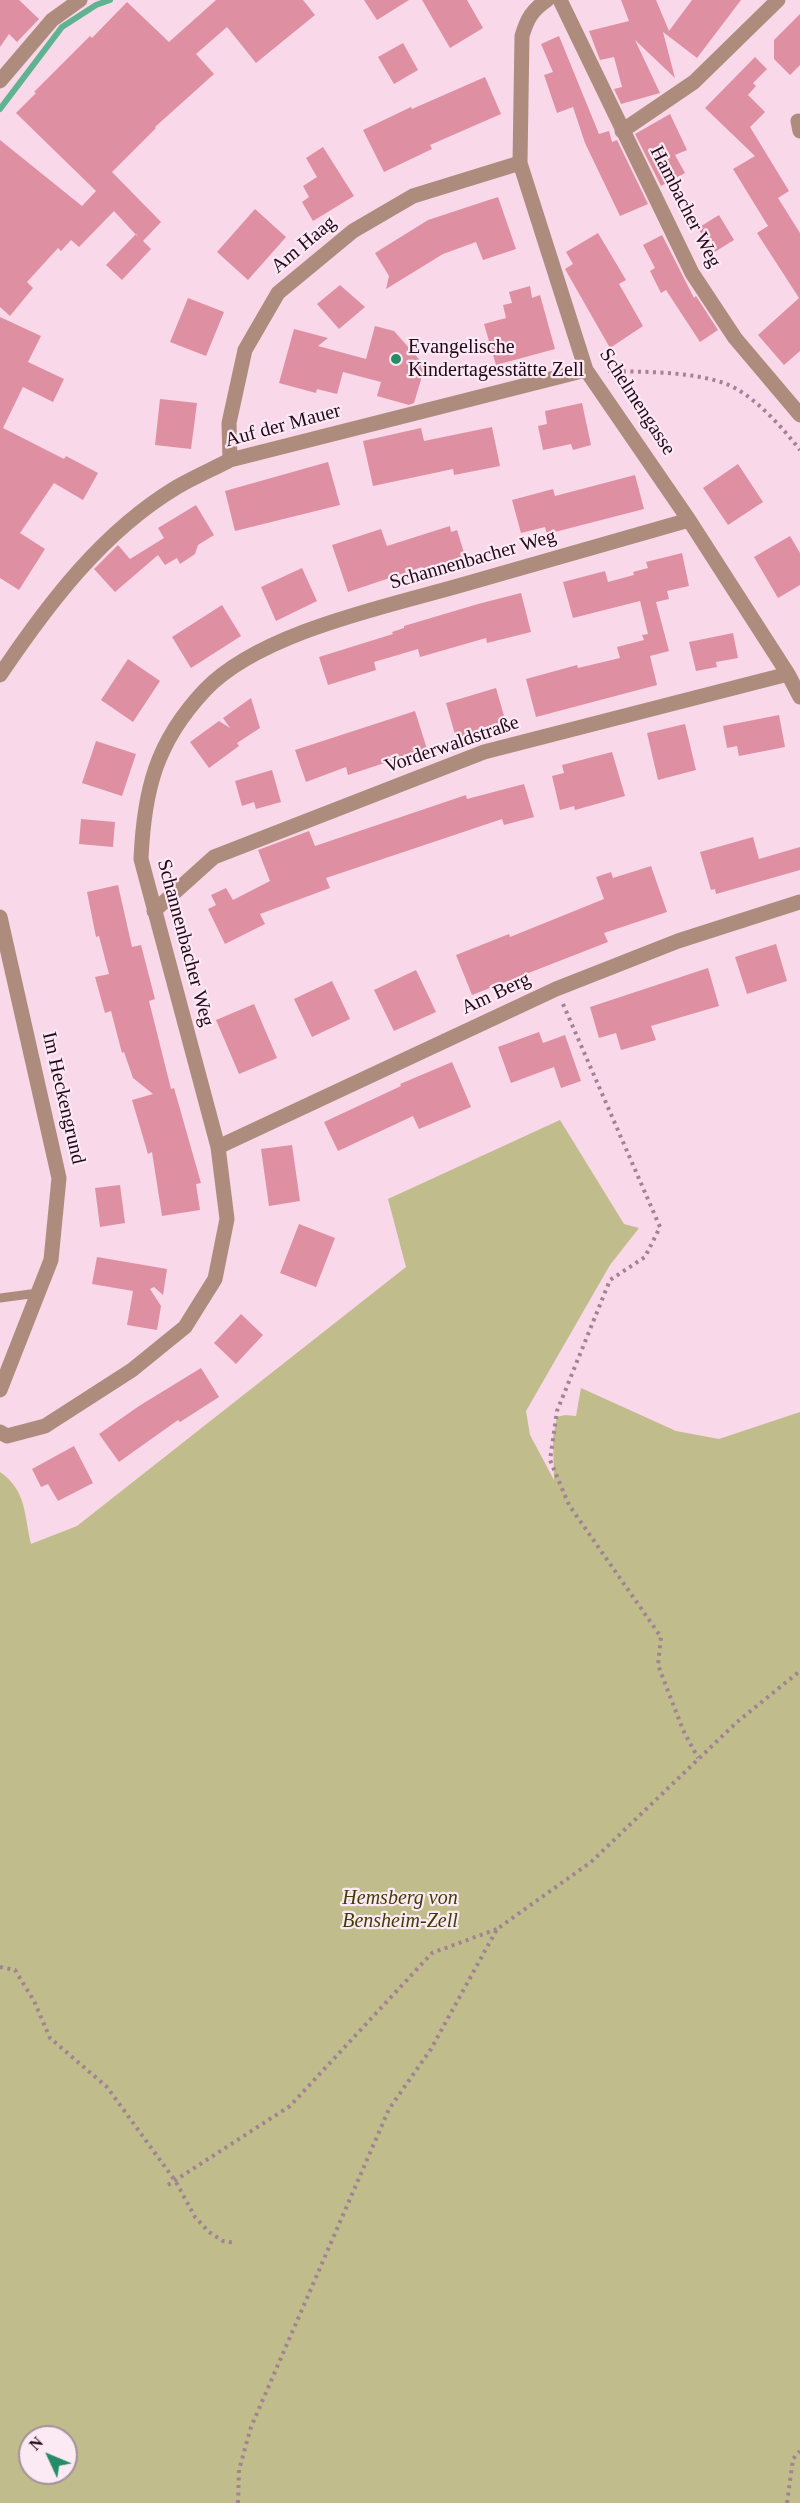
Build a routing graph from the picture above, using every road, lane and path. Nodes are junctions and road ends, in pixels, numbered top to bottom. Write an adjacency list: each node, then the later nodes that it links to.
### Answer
1 (80, 0): 5 (street)
2 (547, 0): 7 (street, Schelmengasse)
3 (560, 0): 6 (street, Hambacher Weg)
4 (778, 0): 6 (street)
5 (0, 81)
6 (622, 131): 9 (street, Hambacher Weg)
7 (520, 163): 8 (street, Schelmengasse); 11 (street, Am Haag)
8 (586, 370): 10 (path); 11 (street, Auf der Mauer); 12 (street, Schelmengasse)
9 (799, 411)
10 (800, 450)
11 (230, 460): 14 (street, Auf der Mauer)
12 (689, 520): 13 (street, Schelmengasse); 17 (street, Schannenbacher Weg)
13 (788, 674): 15 (street, Schelmengasse); 17 (street, Vorderwaldstraße)
14 (0, 675)
15 (800, 697)
16 (800, 902): 19 (street, Am Berg)
17 (154, 911): 20 (street, Schannenbacher Weg)
18 (0, 917): 21 (street, Im Heckengrund)
19 (556, 990): 20 (street, Am Berg); 26 (path)
20 (218, 1147): 24 (street, Schannenbacher Weg)
21 (38, 1293): 22 (lane); 23 (street, Im Heckengrund)
22 (0, 1298)
23 (0, 1390)
24 (0, 1432)
25 (800, 1671): 26 (path)
26 (698, 1758): 27 (path)
27 (497, 1929): 29 (path); 33 (path)
28 (0, 1967): 29 (path)
29 (176, 2182): 30 (path); 31 (path)
30 (168, 2186)
31 (236, 2243)
32 (800, 2451): 34 (path)
33 (238, 2503)
34 (787, 2503)

